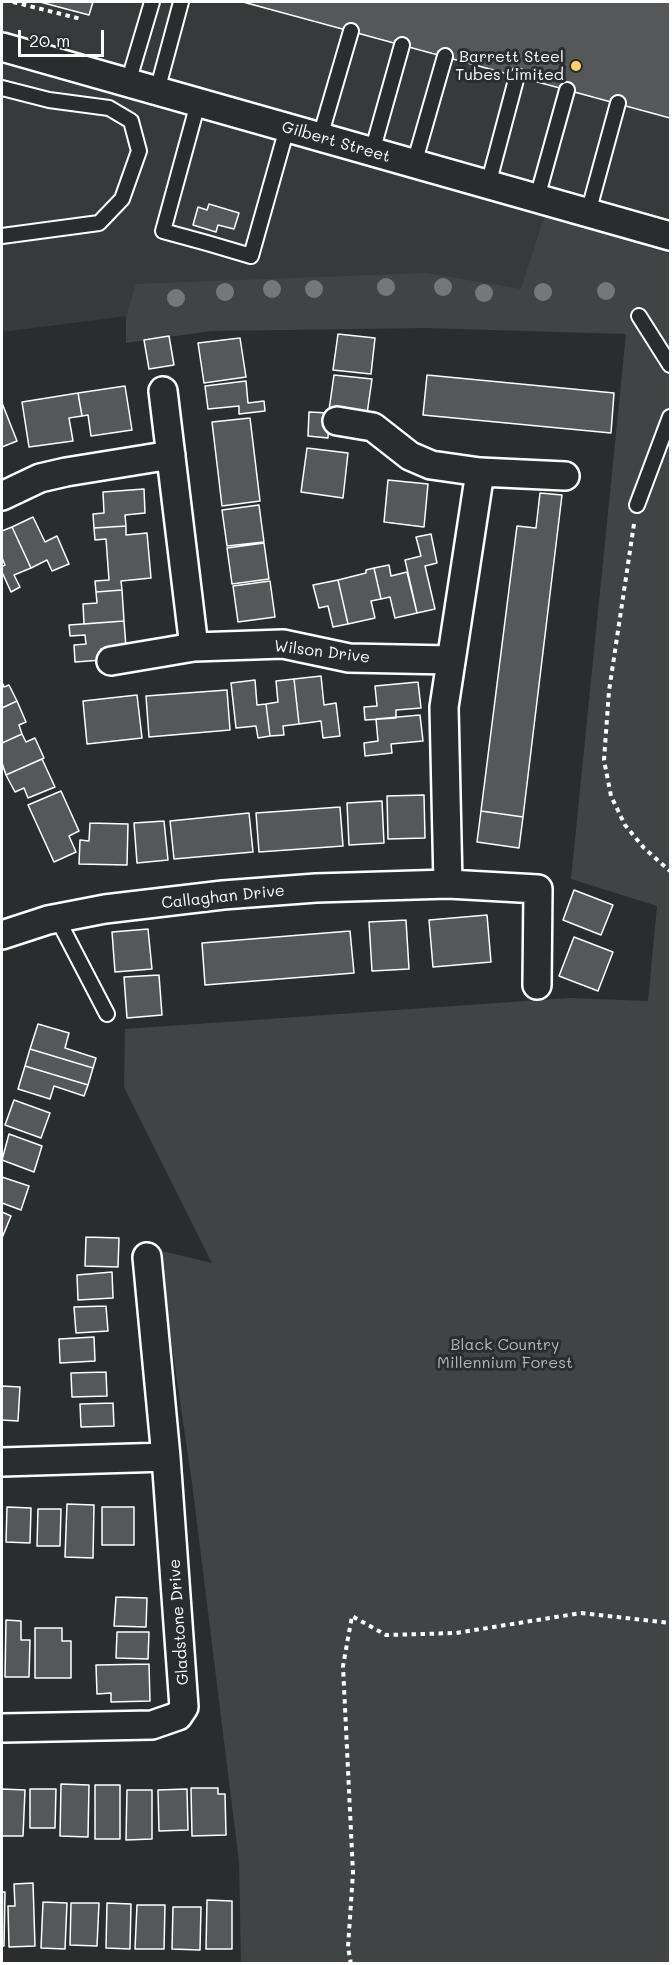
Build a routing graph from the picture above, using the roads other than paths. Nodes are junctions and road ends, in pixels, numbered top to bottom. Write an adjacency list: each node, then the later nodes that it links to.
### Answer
1 (152, 2): 8 (lane)
2 (181, 2): 11 (lane)
3 (351, 31): 15 (lane)
4 (402, 45): 16 (lane)
5 (2, 47): 8 (street, Gilbert Street)
6 (445, 56): 17 (lane)
7 (517, 76): 18 (lane)
8 (128, 83): 11 (street, Gilbert Street)
9 (2, 88): 21 (lane)
10 (567, 90): 19 (lane)
11 (157, 91): 12 (street, Gilbert Street)
12 (198, 103): 14 (street, Gilbert Street); 14 (lane)
13 (618, 103): 20 (lane)
14 (287, 128): 15 (street, Gilbert Street)
15 (320, 137): 16 (street, Gilbert Street)
16 (372, 152): 17 (street, Gilbert Street)
17 (414, 164): 18 (street, Gilbert Street)
18 (488, 185): 19 (street, Gilbert Street)
19 (537, 198): 20 (street, Gilbert Street)
20 (588, 213): 22 (street, Gilbert Street)
21 (2, 236)
22 (670, 236)
23 (639, 316): 24 (lane)
24 (670, 365)
25 (163, 391): 28 (street)
26 (670, 417): 32 (lane)
27 (337, 421): 29 (street)
28 (171, 455): 31 (street); 33 (street)
29 (480, 471): 30 (street); 34 (street)
30 (565, 476)
31 (2, 496)
32 (637, 505)
33 (194, 647): 34 (street, Wilson Drive); 35 (street, Wilson Drive)
34 (450, 660): 36 (street)
35 (111, 661)
36 (448, 884): 37 (street, Callaghan Drive); 39 (street, Callaghan Drive)
37 (57, 918): 38 (street, Callaghan Drive); 40 (lane)
38 (2, 935)
39 (537, 985)
40 (106, 1014)
41 (147, 1257): 42 (street, Gladstone Drive)
42 (166, 1457): 43 (street); 44 (street, Gladstone Drive)
43 (2, 1462)
44 (3, 1728)

